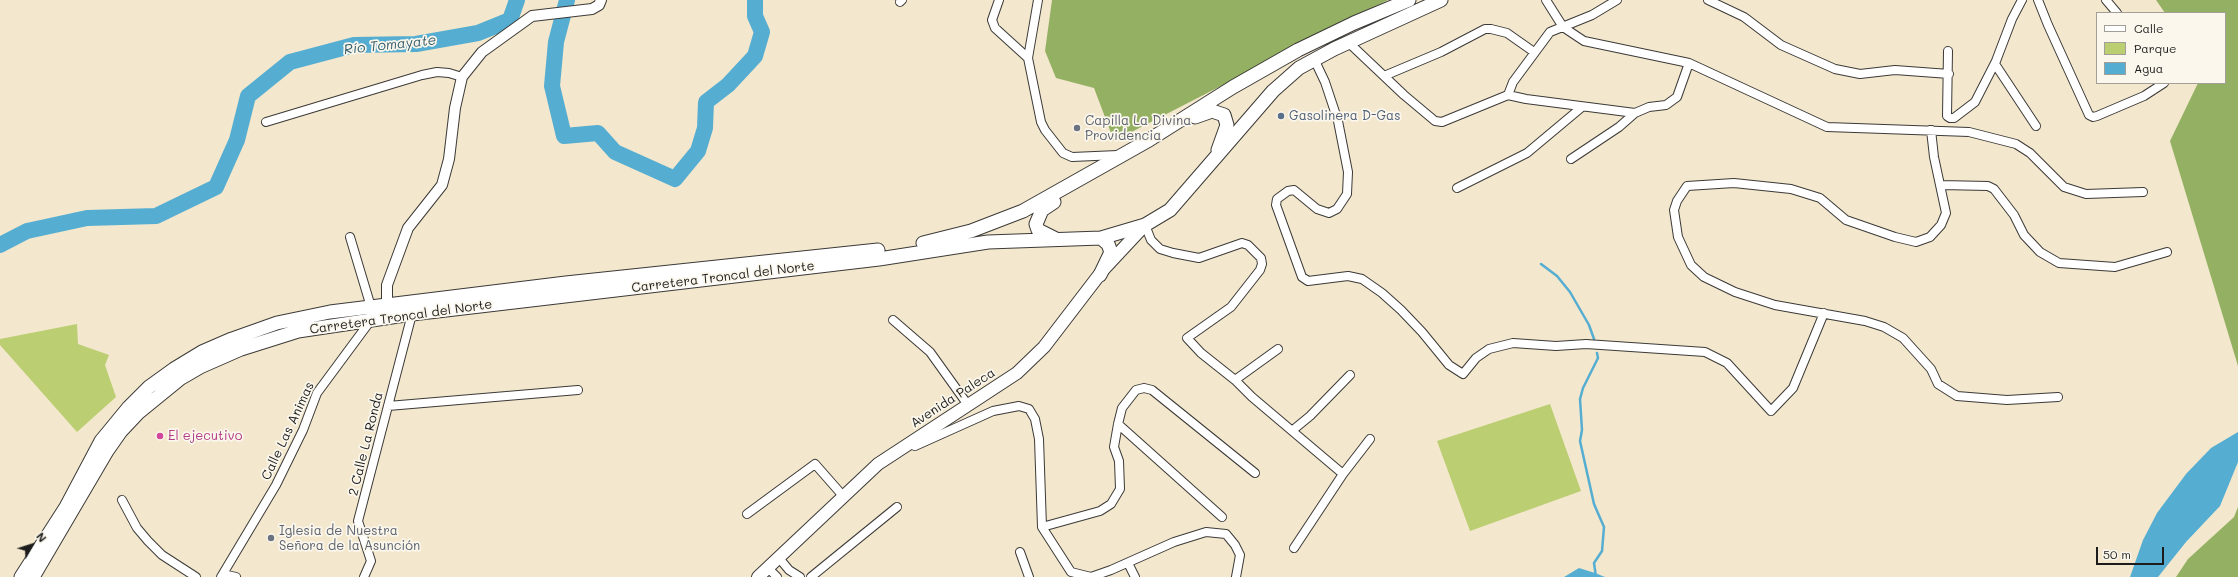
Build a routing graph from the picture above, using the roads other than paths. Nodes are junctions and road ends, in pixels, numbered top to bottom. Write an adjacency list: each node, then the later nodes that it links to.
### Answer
1 (601, 0): 23 (street)
2 (999, 0): 17 (street)
3 (1038, 0): 17 (street)
4 (1409, 0): 31 (main road, Carretera Troncal del Norte)
5 (1441, 0): 14 (main road, Carretera Troncal del Norte)
6 (1546, 0): 13 (street)
7 (1617, 0): 13 (street)
8 (1708, 0): 21 (street)
9 (2022, 0): 20 (street)
10 (2038, 0): 24 (street)
11 (2106, 0): 12 (street)
12 (2116, 12)
13 (1563, 27): 15 (street); 19 (street)
14 (1348, 42): 18 (main road, Carretera Troncal del Norte); 22 (street)
15 (1534, 52): 22 (street); 25 (street)
16 (1948, 52): 21 (street)
17 (1028, 58): 35 (street)
18 (1315, 61): 36 (main road, Carretera Troncal del Norte); 48 (street)
19 (1689, 63): 27 (street); 32 (street)
20 (1995, 64): 28 (street); 30 (street)
21 (1949, 74): 28 (street)
22 (1384, 76): 25 (street)
23 (462, 77): 29 (street); 47 (street)
24 (2162, 84)
25 (1508, 94): 26 (street)
26 (1582, 107): 27 (street); 39 (street)
27 (1635, 113): 37 (street)
28 (1950, 118): 33 (street)
29 (266, 122)
30 (2036, 126)
31 (1169, 127): 34 (main road, Carretera Troncal del Norte); 36 (main road)
32 (1931, 130): 33 (street); 38 (street)
33 (1940, 130): 40 (street)
34 (1149, 140): 35 (main road, Carretera Troncal del Norte); 44 (main road)
35 (1123, 155): 47 (main road, Carretera Troncal del Norte)
36 (1215, 159): 41 (main road, Carretera Troncal del Norte)
37 (1571, 159)
38 (1941, 185): 45 (street); 48 (street)
39 (1457, 188)
40 (2143, 192)
41 (1145, 225): 43 (main road, Carretera Troncal del Norte); 46 (main road, Avenida Paleca); 54 (street)
42 (350, 237): 49 (street)
43 (1101, 238): 44 (main road, Carretera Troncal del Norte); 46 (main road)
44 (1057, 239): 50 (main road, Carretera Troncal del Norte)
45 (2167, 252)
46 (1100, 275): 57 (main road, Avenida Paleca)
47 (387, 306): 49 (main road, Carretera Troncal del Norte)
48 (1824, 313): 56 (street)
49 (371, 314): 50 (main road, Carretera Troncal del Norte); 77 (street, Calle Las Animas); 78 (main road, Carretera Troncal del Norte); 79 (main road, Carretera Troncal del Norte)
50 (412, 314): 58 (street, 2 Calle La Ronda)
51 (893, 320): 57 (street)
52 (1278, 349): 54 (street)
53 (1350, 374): 60 (street)
54 (1235, 380): 60 (street)
55 (578, 390): 58 (street)
56 (2058, 397)
57 (968, 405): 62 (main road, Avenida Paleca)
58 (388, 406): 82 (street, 2 Calle La Ronda)
59 (1118, 424): 63 (street); 69 (street); 70 (street)
60 (1293, 430): 64 (street)
61 (1370, 439): 64 (street)
62 (878, 464): 65 (main road, Avenida Paleca); 70 (street)
63 (1255, 473)
64 (1344, 474): 71 (street)
65 (844, 497): 68 (street); 73 (main road, Avenida Paleca)
66 (122, 500): 80 (street)
67 (897, 507): 86 (street)
68 (747, 514)
69 (1222, 517)
70 (1042, 527): 76 (street)
71 (1294, 548)
72 (1020, 552): 87 (street)
73 (779, 558): 75 (main road, Avenida Paleca); 85 (street)
74 (1128, 563): 76 (street); 88 (street); 89 (street)
75 (768, 568): 83 (main road, Avenida Paleca); 84 (street)
76 (1110, 574)
77 (222, 576): 81 (street)
78 (21, 577)
79 (33, 577)
80 (196, 577)
81 (236, 577)
82 (364, 577)
83 (758, 577)
84 (777, 577)
85 (800, 577)
86 (811, 577)
87 (1029, 577)
88 (1135, 577)
89 (1236, 577)

